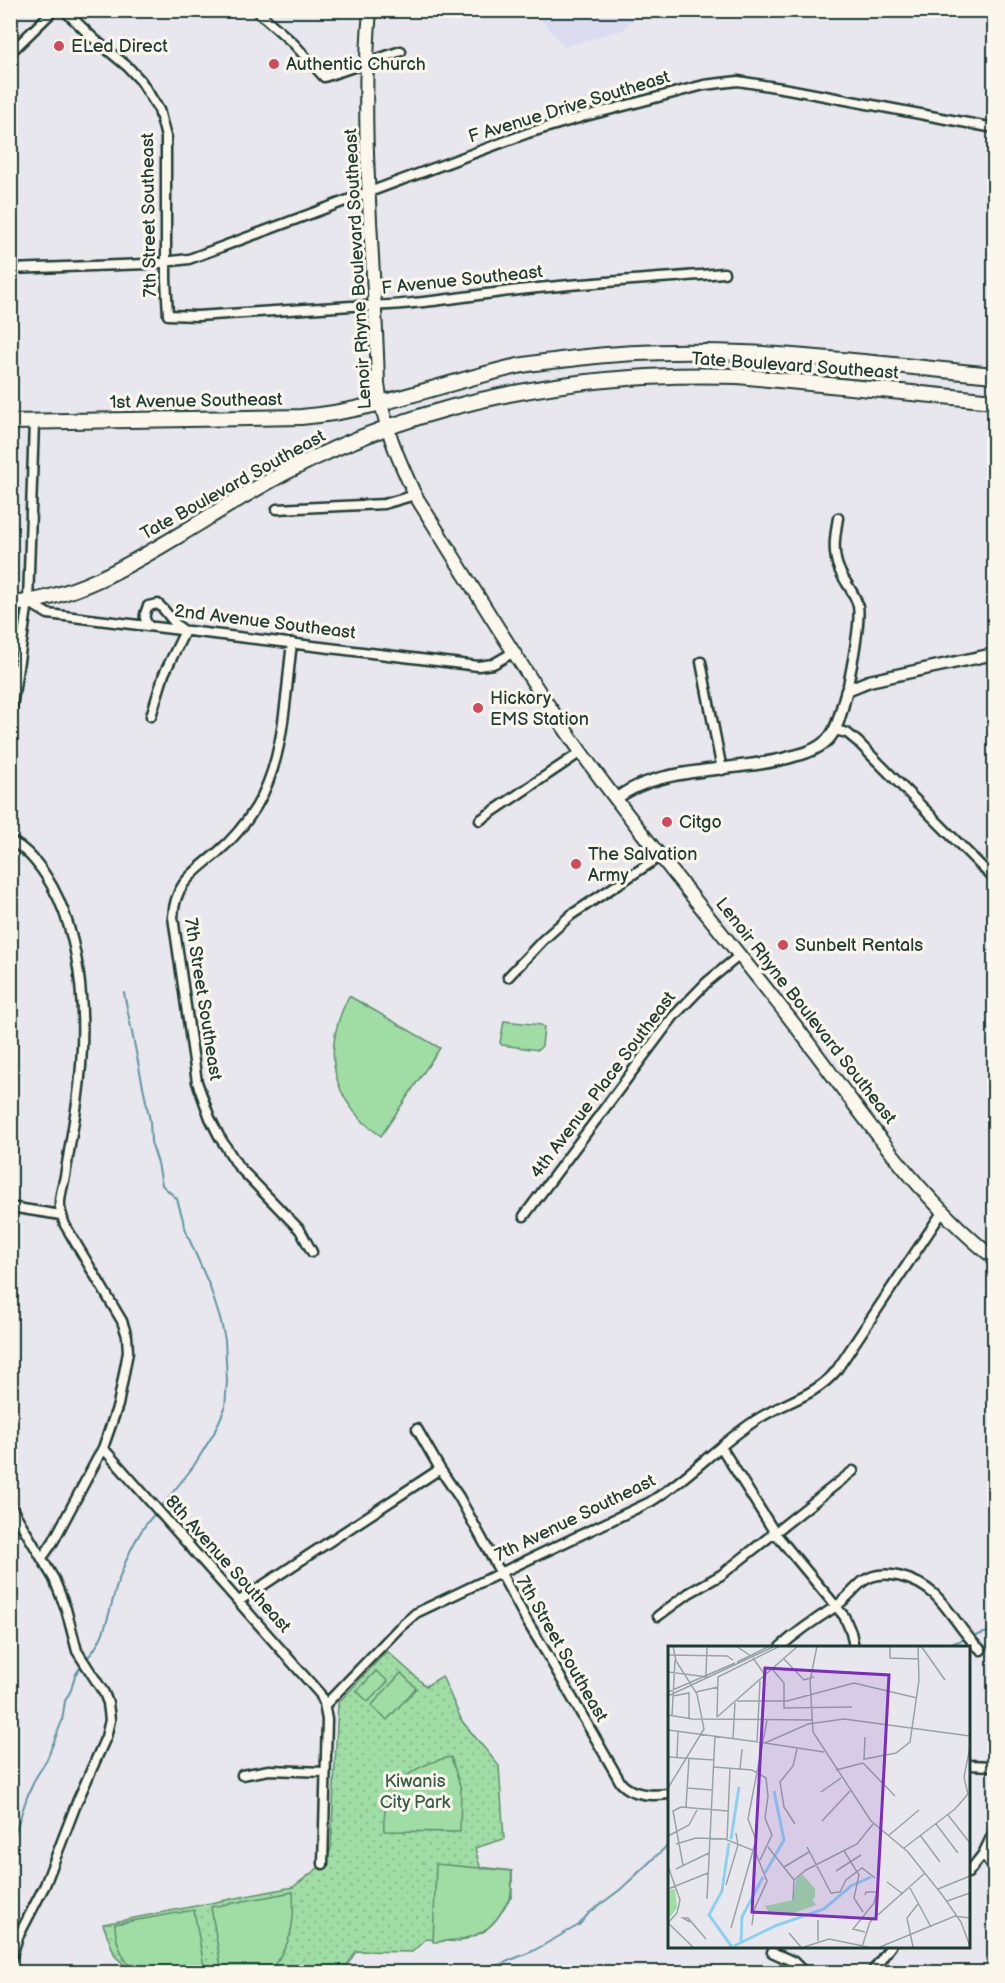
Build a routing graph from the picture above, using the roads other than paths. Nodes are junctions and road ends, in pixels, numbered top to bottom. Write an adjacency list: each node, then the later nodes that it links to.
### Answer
1 (54, 10): 6 (street)
2 (64, 10): 10 (street, 7th Street Southeast)
3 (256, 10): 7 (street)
4 (370, 10): 7 (main road, Lenoir Rhyne Boulevard Southeast)
5 (401, 51): 7 (street)
6 (10, 53)
7 (367, 62): 9 (main road, Lenoir Rhyne Boulevard Southeast)
8 (994, 128): 9 (street, F Avenue Drive Southeast)
9 (370, 192): 10 (street, F Avenue Drive Southeast); 13 (main road, Lenoir Rhyne Boulevard Southeast)
10 (166, 263): 11 (street); 14 (street, 7th Street Southeast)
11 (10, 269)
12 (723, 273): 13 (street, F Avenue Southeast)
13 (375, 306): 14 (street, F Avenue Southeast); 17 (main road, Lenoir Rhyne Boulevard Southeast)
14 (168, 315)
15 (994, 375): 17 (main road, Tate Boulevard Southeast)
16 (994, 401): 20 (main road, Tate Boulevard Southeast)
17 (381, 403): 19 (main road, 1st Avenue Southeast); 20 (main road, Lenoir Rhyne Boulevard Southeast)
18 (10, 422): 19 (main road, 1st Avenue Southeast)
19 (34, 422): 24 (street)
20 (387, 429): 21 (main road, Lenoir Rhyne Boulevard Southeast); 24 (main road, Tate Boulevard Southeast)
21 (415, 495): 22 (street); 29 (main road, Lenoir Rhyne Boulevard Southeast)
22 (277, 509)
23 (838, 518): 32 (street)
24 (28, 602): 25 (main road); 26 (street, 2nd Avenue Southeast); 34 (street)
25 (10, 604)
26 (149, 626): 27 (street, 2nd Avenue Southeast); 27 (street)
27 (185, 631): 28 (street, 2nd Avenue Southeast); 33 (street)
28 (292, 643): 29 (street, 2nd Avenue Southeast); 49 (street, 7th Street Southeast)
29 (514, 652): 36 (main road, Lenoir Rhyne Boulevard Southeast)
30 (994, 654): 32 (street)
31 (701, 662): 37 (street)
32 (847, 690): 35 (street)
33 (151, 716)
34 (10, 720)
35 (835, 730): 37 (street); 42 (street)
36 (581, 752): 38 (main road, Lenoir Rhyne Boulevard Southeast); 39 (street)
37 (722, 770): 38 (street)
38 (616, 799): 41 (main road, Lenoir Rhyne Boulevard Southeast)
39 (480, 820)
40 (10, 841): 47 (street)
41 (661, 856): 43 (main road, Lenoir Rhyne Boulevard Southeast); 44 (street)
42 (994, 879)
43 (740, 955): 46 (main road, Lenoir Rhyne Boulevard Southeast); 48 (street, 4th Avenue Place Southeast)
44 (508, 977)
45 (10, 1207): 47 (street)
46 (943, 1211): 50 (main road, Lenoir Rhyne Boulevard Southeast); 52 (street, 7th Avenue Southeast)
47 (61, 1215): 53 (street)
48 (524, 1216)
49 (312, 1252)
50 (994, 1258)
51 (417, 1429): 54 (street, 7th Street Southeast)
52 (721, 1447): 57 (street); 59 (street, 7th Avenue Southeast)
53 (103, 1448): 58 (street); 60 (street, 8th Avenue Southeast)
54 (440, 1469): 59 (street, 7th Street Southeast); 60 (street)
55 (853, 1471): 57 (street)
56 (10, 1505): 58 (street)
57 (775, 1533): 61 (street); 62 (street)
58 (42, 1558): 79 (street)
59 (500, 1574): 66 (street, 7th Avenue Southeast); 71 (street, 7th Street Southeast)
60 (239, 1601): 66 (street, 8th Avenue Southeast)
61 (835, 1606): 63 (street); 64 (street); 65 (street)
62 (658, 1616)
63 (781, 1646)
64 (854, 1646)
65 (981, 1650)
66 (325, 1705): 69 (street)
67 (969, 1765): 68 (street)
68 (994, 1766)
69 (325, 1772): 70 (street); 74 (street)
70 (242, 1774)
71 (668, 1794)
72 (994, 1831): 73 (street)
73 (983, 1854): 75 (street); 76 (street)
74 (323, 1864)
75 (994, 1868)
76 (969, 1872)
77 (890, 1947): 81 (street)
78 (772, 1952): 80 (street)
79 (10, 1961)
80 (804, 1972)
81 (872, 1972)

